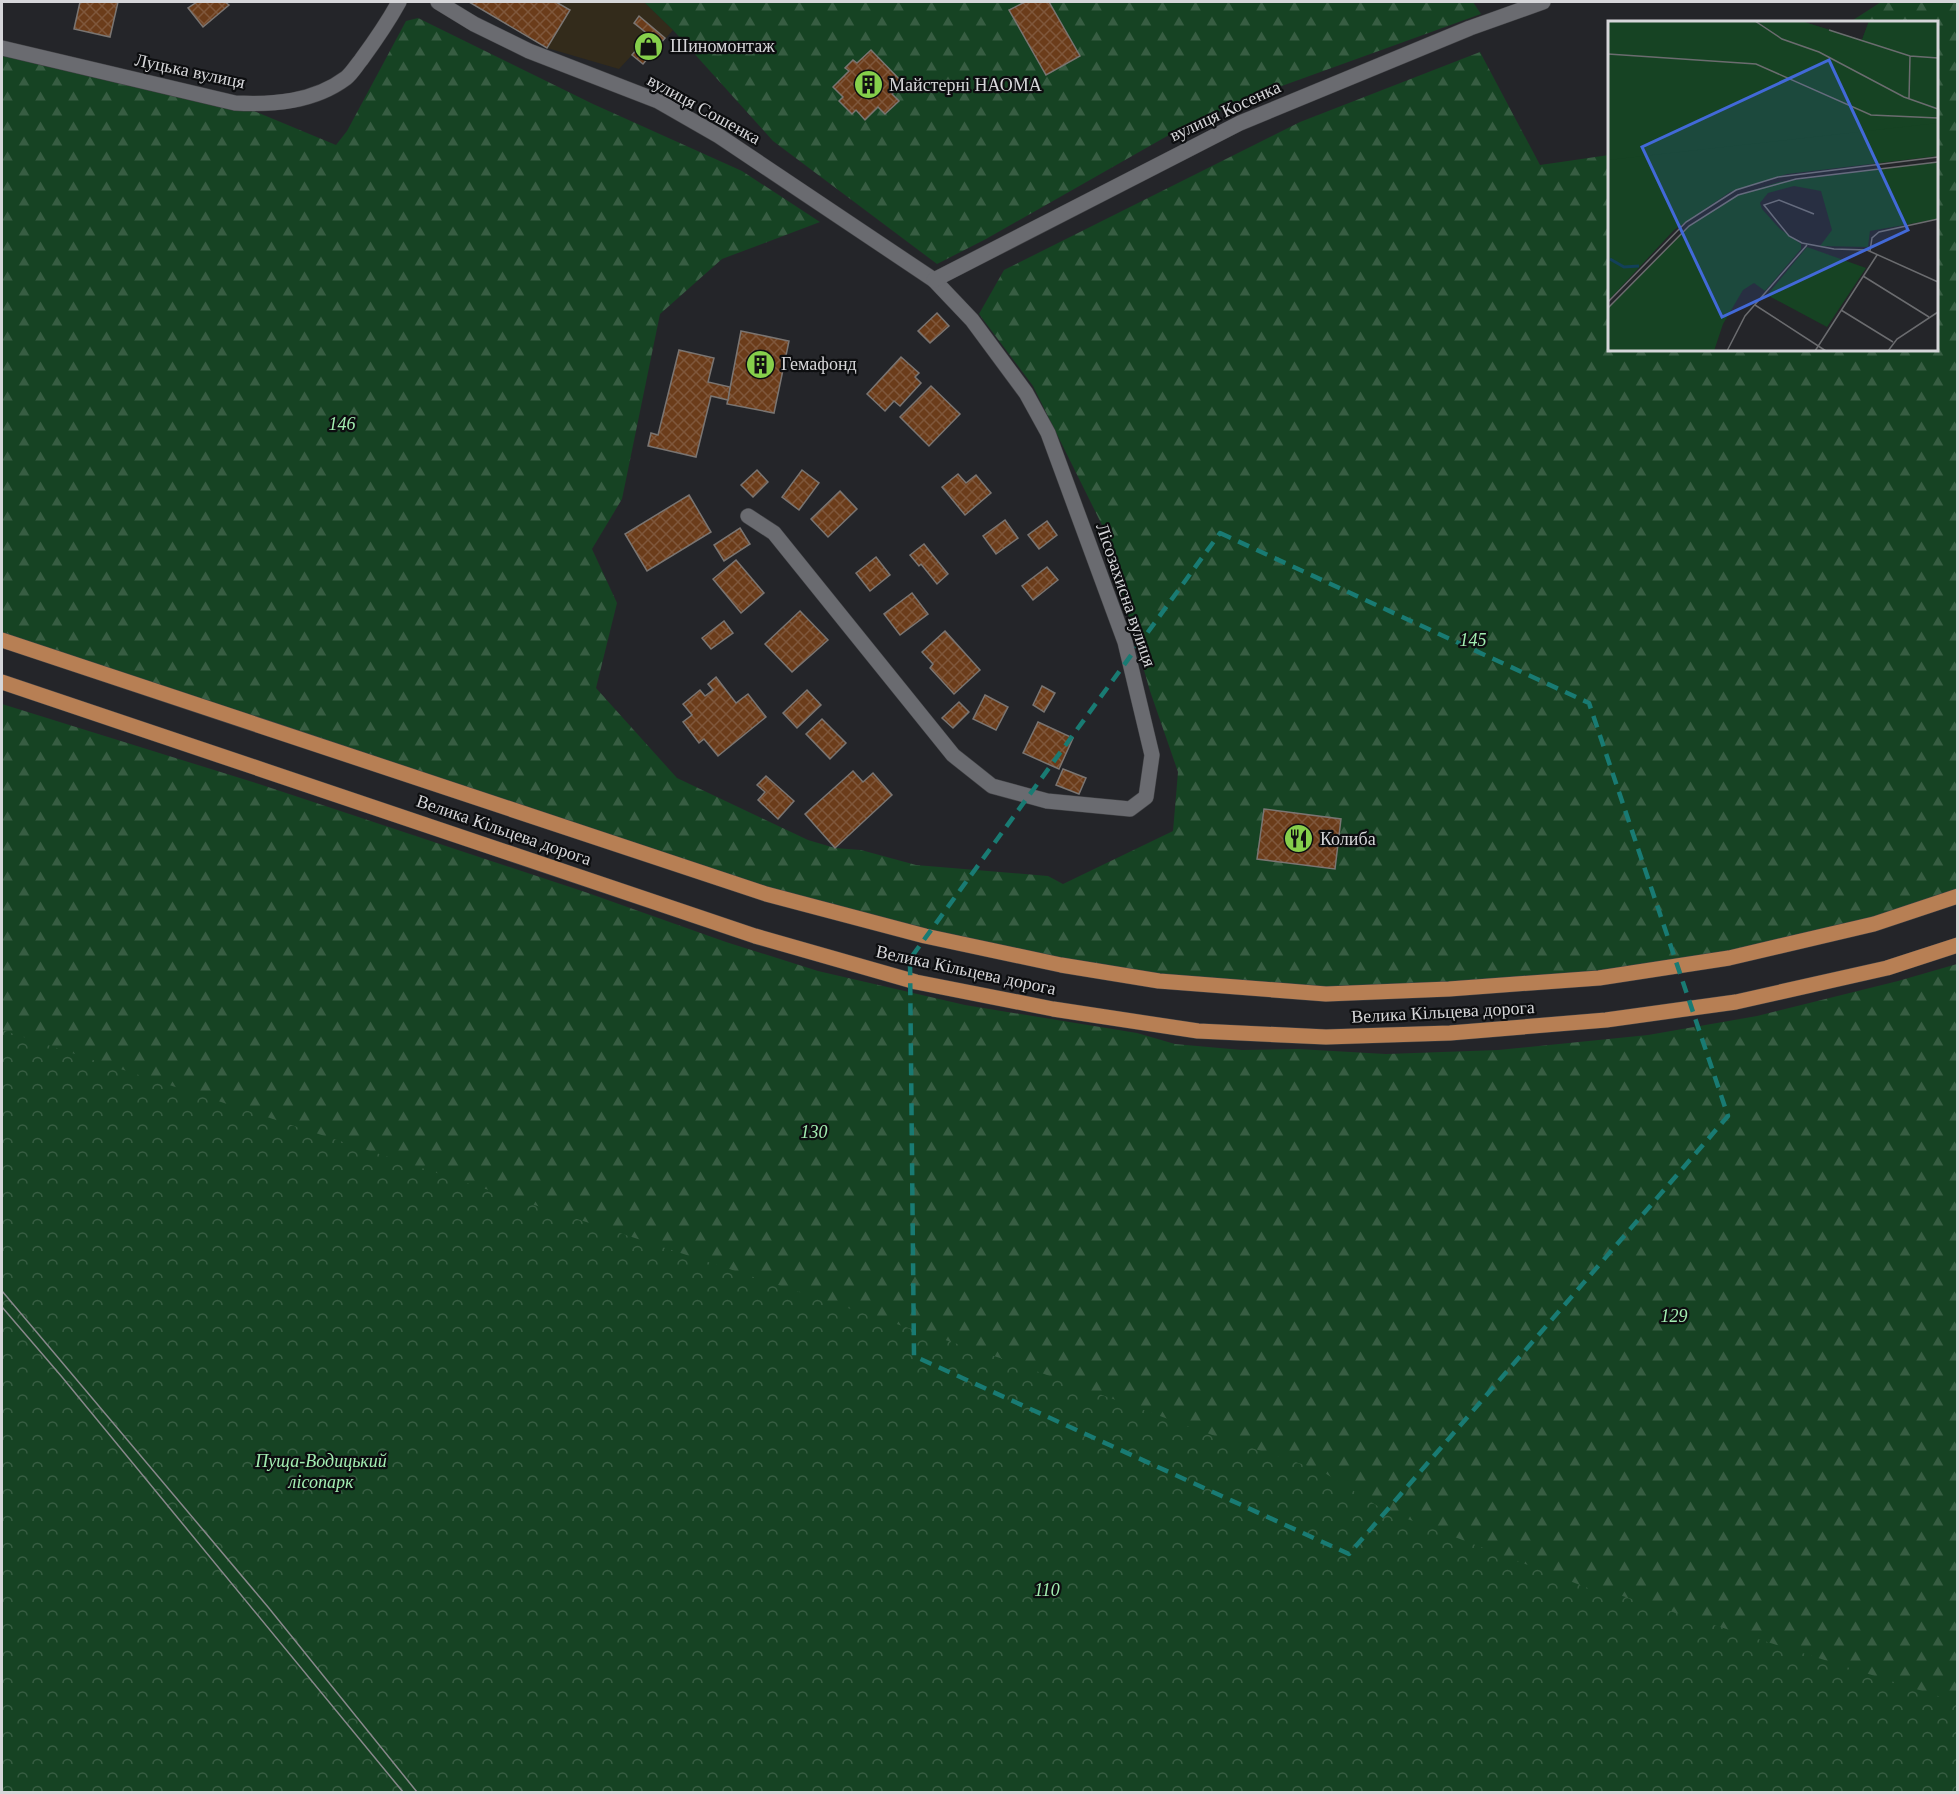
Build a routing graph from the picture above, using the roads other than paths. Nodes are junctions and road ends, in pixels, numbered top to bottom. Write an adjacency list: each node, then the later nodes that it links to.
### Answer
1 (399, 2): 4 (street, Луцька вулиця)
2 (438, 2): 5 (street, вулиця Сошенка)
3 (1543, 2): 5 (street, вулиця Косенка)
4 (2, 48)
5 (934, 280): 6 (street, Лісозахисна вулиця)
6 (748, 516)
7 (2, 640): 9 (main road, Велика Кільцева дорога)
8 (2, 682): 10 (main road, Велика Кільцева дорога)
9 (1958, 896)
10 (1958, 945)

